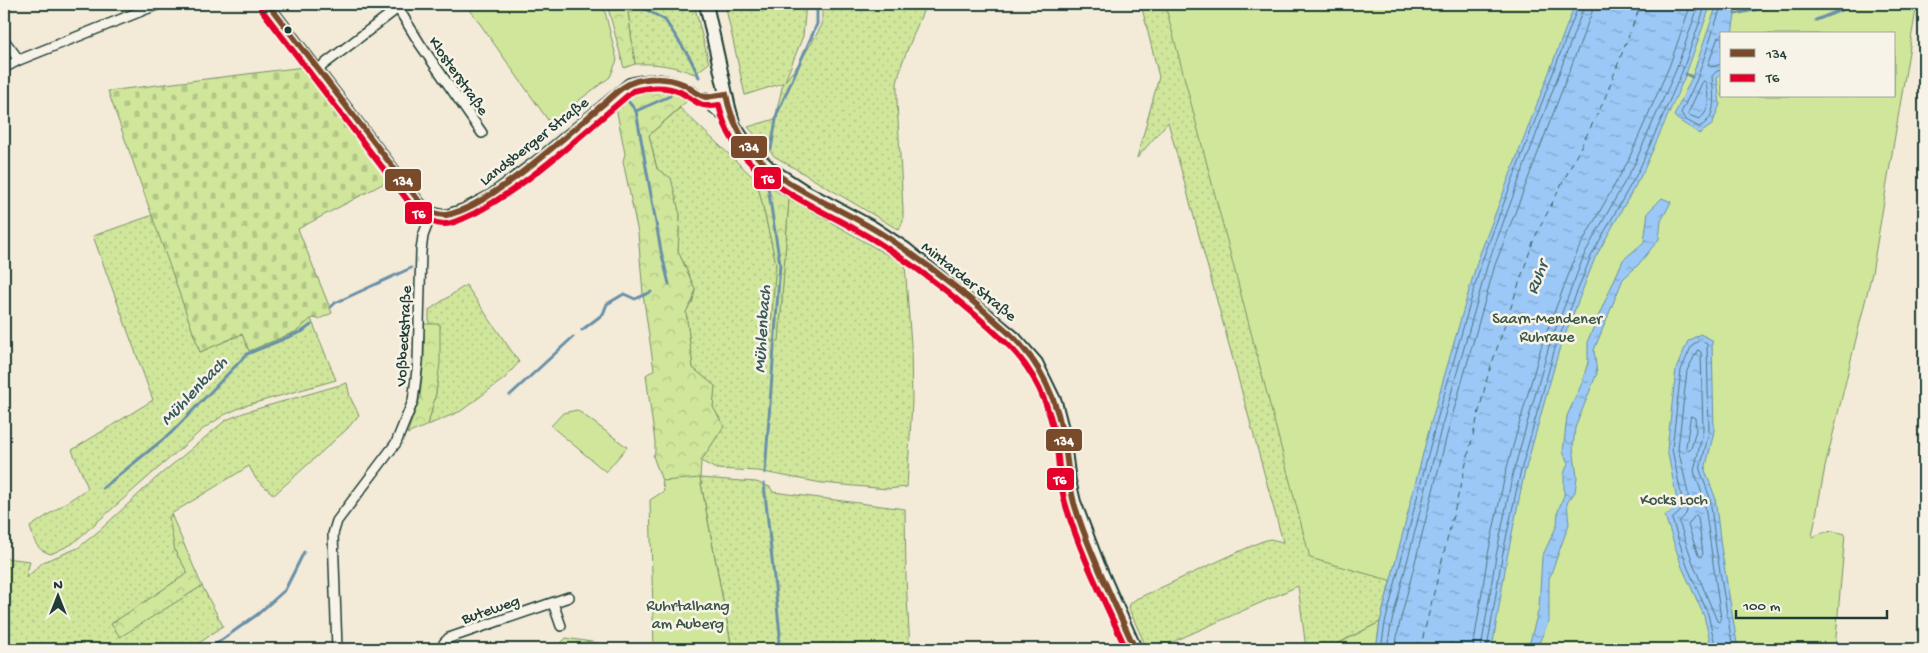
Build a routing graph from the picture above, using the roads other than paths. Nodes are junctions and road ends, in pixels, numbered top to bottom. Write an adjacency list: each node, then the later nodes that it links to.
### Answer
1 (159, 4): 6 (street)
2 (268, 4): 8 (street)
3 (706, 4): 9 (main road, Mintarder Straße)
4 (397, 6): 8 (street, Klosterstraße); 12 (street, Klosterstraße)
5 (4, 40): 6 (street)
6 (19, 60): 7 (street)
7 (4, 68)
8 (318, 69): 13 (street)
9 (726, 94): 10 (street); 11 (main road, Mintarder Straße)
10 (700, 97): 11 (street, Landsberger Straße); 13 (street, Landsberger Straße)
11 (734, 126): 19 (main road, Mintarder Straße)
12 (482, 133)
13 (432, 212): 17 (street, Voßbeckstraße)
14 (569, 598): 15 (street, Buteweg)
15 (553, 603): 16 (street); 18 (street, Buteweg)
16 (561, 626)
17 (338, 649)
18 (443, 649)
19 (1135, 649)

